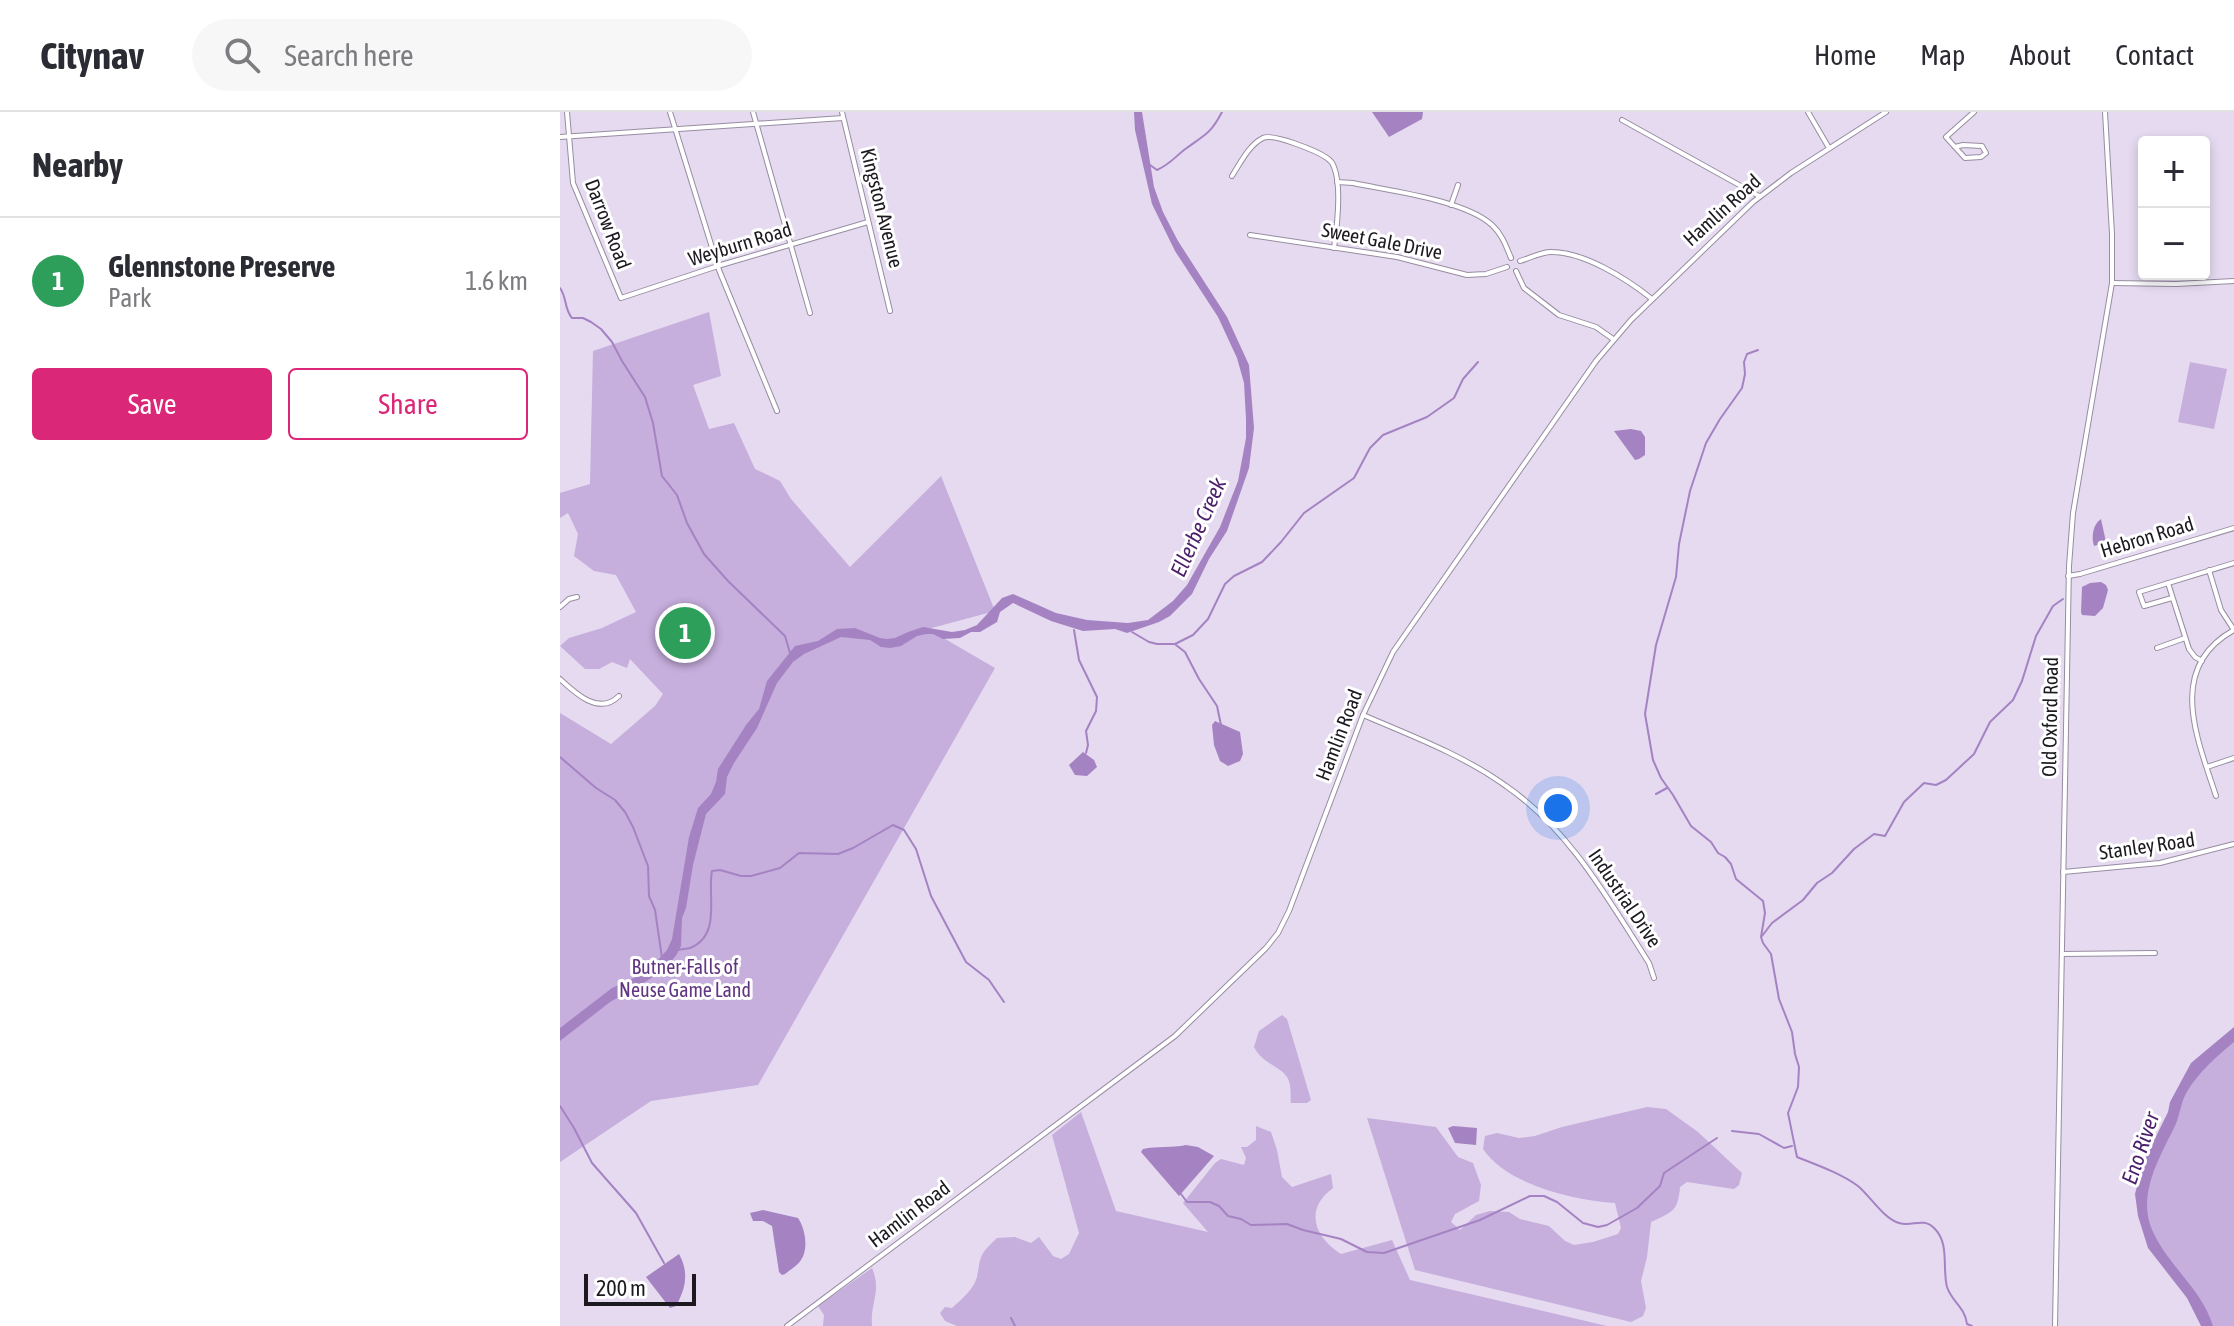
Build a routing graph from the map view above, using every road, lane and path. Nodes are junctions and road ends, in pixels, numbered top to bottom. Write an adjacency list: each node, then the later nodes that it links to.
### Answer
1 (567, 112): 12 (street, Darrow Road)
2 (670, 112): 11 (street)
3 (753, 112): 10 (street)
4 (1808, 112): 15 (street)
5 (1886, 112): 15 (street, Hamlin Road)
6 (1974, 112): 14 (street)
7 (2105, 112): 31 (street, Old Oxford Road)
8 (842, 115): 10 (street); 21 (street, Kingston Avenue)
9 (1622, 120): 19 (street)
10 (756, 124): 11 (street); 23 (street)
11 (675, 128): 12 (street); 27 (street)
12 (568, 136): 13 (street); 32 (street, Darrow Road)
13 (560, 137)
14 (1955, 147): 14 (street)
15 (1829, 148): 19 (street, Hamlin Road)
16 (1232, 176): 17 (street)
17 (1337, 182): 20 (street); 24 (street)
18 (1458, 185): 20 (street)
19 (1759, 196): 33 (street, Hamlin Road)
20 (1451, 205): 25 (street)
21 (868, 222): 23 (street, Weyburn Road); 34 (street, Kingston Avenue)
22 (1250, 235): 24 (street, Sweet Gale Drive)
23 (791, 245): 27 (street, Weyburn Road); 35 (street)
24 (1334, 248): 28 (street, Sweet Gale Drive)
25 (1511, 258): 26 (street); 28 (street)
26 (1520, 261): 29 (street); 33 (street)
27 (718, 266): 32 (street, Weyburn Road); 37 (street)
28 (1507, 267): 29 (street)
29 (1516, 271): 36 (street)
30 (2234, 281): 31 (street)
31 (2112, 283): 41 (street, Old Oxford Road)
32 (621, 298)
33 (1652, 299): 36 (street, Hamlin Road)
34 (890, 311)
35 (810, 313)
36 (1613, 339): 52 (street, Hamlin Road)
37 (777, 411)
38 (2234, 528): 41 (street, Hebron Road)
39 (2234, 563): 40 (street)
40 (2209, 570): 42 (street); 46 (street)
41 (2068, 576): 57 (street, Old Oxford Road)
42 (2168, 583): 44 (street); 44 (street)
43 (577, 597): 45 (street)
44 (2172, 598): 47 (street)
45 (560, 607)
46 (2234, 630): 49 (street)
47 (2185, 638): 48 (street); 49 (street)
48 (2157, 648)
49 (2202, 661): 54 (street)
50 (560, 679): 51 (street)
51 (619, 696)
52 (1363, 715): 60 (street, Industrial Drive); 61 (street, Hamlin Road)
53 (2234, 758): 54 (street)
54 (2207, 767): 55 (street)
55 (2216, 796)
56 (2234, 844): 57 (street, Stanley Road)
57 (2063, 872): 59 (street, Old Oxford Road)
58 (2155, 953): 59 (street)
59 (2062, 954): 62 (street, Old Oxford Road)
60 (1654, 978)
61 (787, 1326)
62 (2055, 1326)

